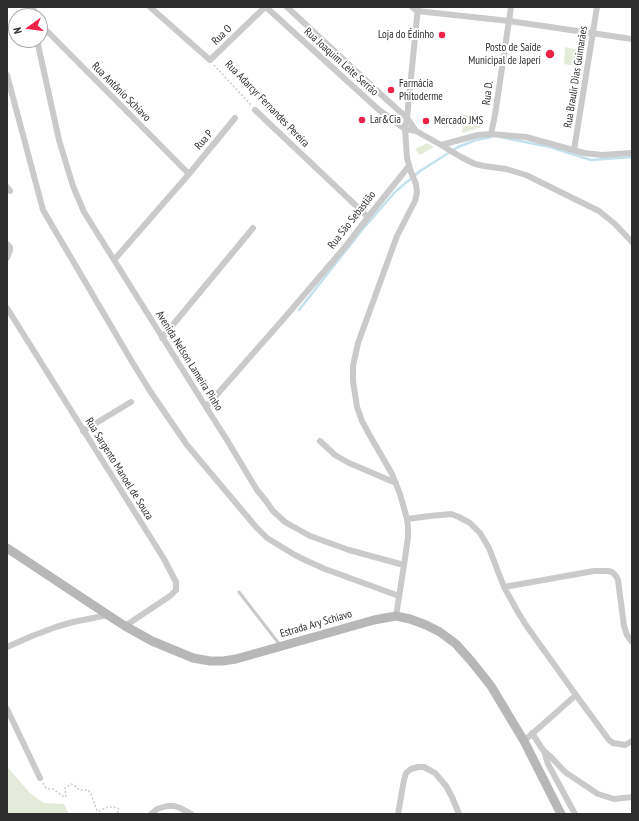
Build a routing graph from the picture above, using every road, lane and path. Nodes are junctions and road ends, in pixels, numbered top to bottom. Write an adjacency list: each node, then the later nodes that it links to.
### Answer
1 (150, 7): 12 (street, Rua Adarcyr Fernandes Pereira)
2 (266, 7): 12 (street, Rua O); 17 (street, Rua Joaquim Leite Serrão)
3 (286, 7): 16 (street, Rua Joaquim Leite Serrão)
4 (511, 7): 7 (street, Rua D.)
5 (597, 7): 9 (street, Rua Braulir Dias Guimarães)
6 (415, 8): 7 (street); 16 (street)
7 (509, 21): 9 (street); 19 (street, Rua D.)
8 (48, 32): 24 (street, Rua Antônio Schiavo)
9 (593, 32): 10 (street); 21 (street, Rua Braulir Dias Guimarães)
10 (632, 39)
11 (39, 48): 30 (street, Avenida Nelson Lameira Pinho)
12 (210, 60): 14 (path, Rua Adarcyr Fernandes Pereira)
13 (7, 75): 43 (street)
14 (256, 110): 25 (street, Rua Adarcyr Fernandes Pereira)
15 (235, 118): 24 (street, Rua P)
16 (407, 118): 17 (street); 18 (street, Rua Joaquim Leite Serrão)
17 (405, 129): 18 (street); 23 (street)
18 (416, 131): 20 (street)
19 (491, 134): 20 (street); 21 (street)
20 (441, 145): 27 (street)
21 (574, 150): 22 (street)
22 (632, 153)
23 (409, 166): 25 (street, Rua São Sebastião); 37 (street)
24 (189, 174): 30 (street, Rua P)
25 (368, 217): 34 (street, Rua São Sebastião)
26 (253, 228): 32 (street)
27 (632, 242)
28 (9, 247): 29 (street)
29 (7, 258)
30 (114, 260): 32 (street, Avenida Nelson Lameira Pinho)
31 (7, 308): 35 (street, Rua Sargento Manoel de Souza)
32 (162, 338): 34 (street, Avenida Nelson Lameira Pinho)
33 (131, 402): 35 (street)
34 (206, 407): 40 (street, Avenida Nelson Lameira Pinho)
35 (83, 431): 46 (street, Rua Sargento Manoel de Souza)
36 (320, 441): 37 (street)
37 (396, 483): 38 (street)
38 (407, 519): 40 (street); 41 (street)
39 (7, 548): 44 (main road, Estrada Ary Schiavo)
40 (404, 565): 43 (street)
41 (504, 588): 47 (street); 50 (street)
42 (239, 592): 49 (lane)
43 (399, 596): 45 (street)
44 (108, 615): 46 (main road, Estrada Ary Schiavo); 48 (street)
45 (396, 616): 49 (main road, Estrada Ary Schiavo); 53 (main road, Estrada Ary Schiavo)
46 (125, 626): 49 (main road, Estrada Ary Schiavo)
47 (632, 642)
48 (7, 646)
49 (281, 646)
50 (576, 695): 52 (street); 54 (street)
51 (7, 709): 56 (street)
52 (532, 733): 53 (street); 55 (street)
53 (524, 741): 63 (main road, Estrada Ary Schiavo)
54 (632, 741)
55 (543, 750): 57 (street); 64 (street)
56 (40, 778): 58 (path)
57 (632, 797)
58 (117, 814)
59 (151, 814): 60 (street)
60 (191, 814)
61 (398, 814): 62 (street)
62 (459, 814)
63 (561, 814)
64 (575, 814)

